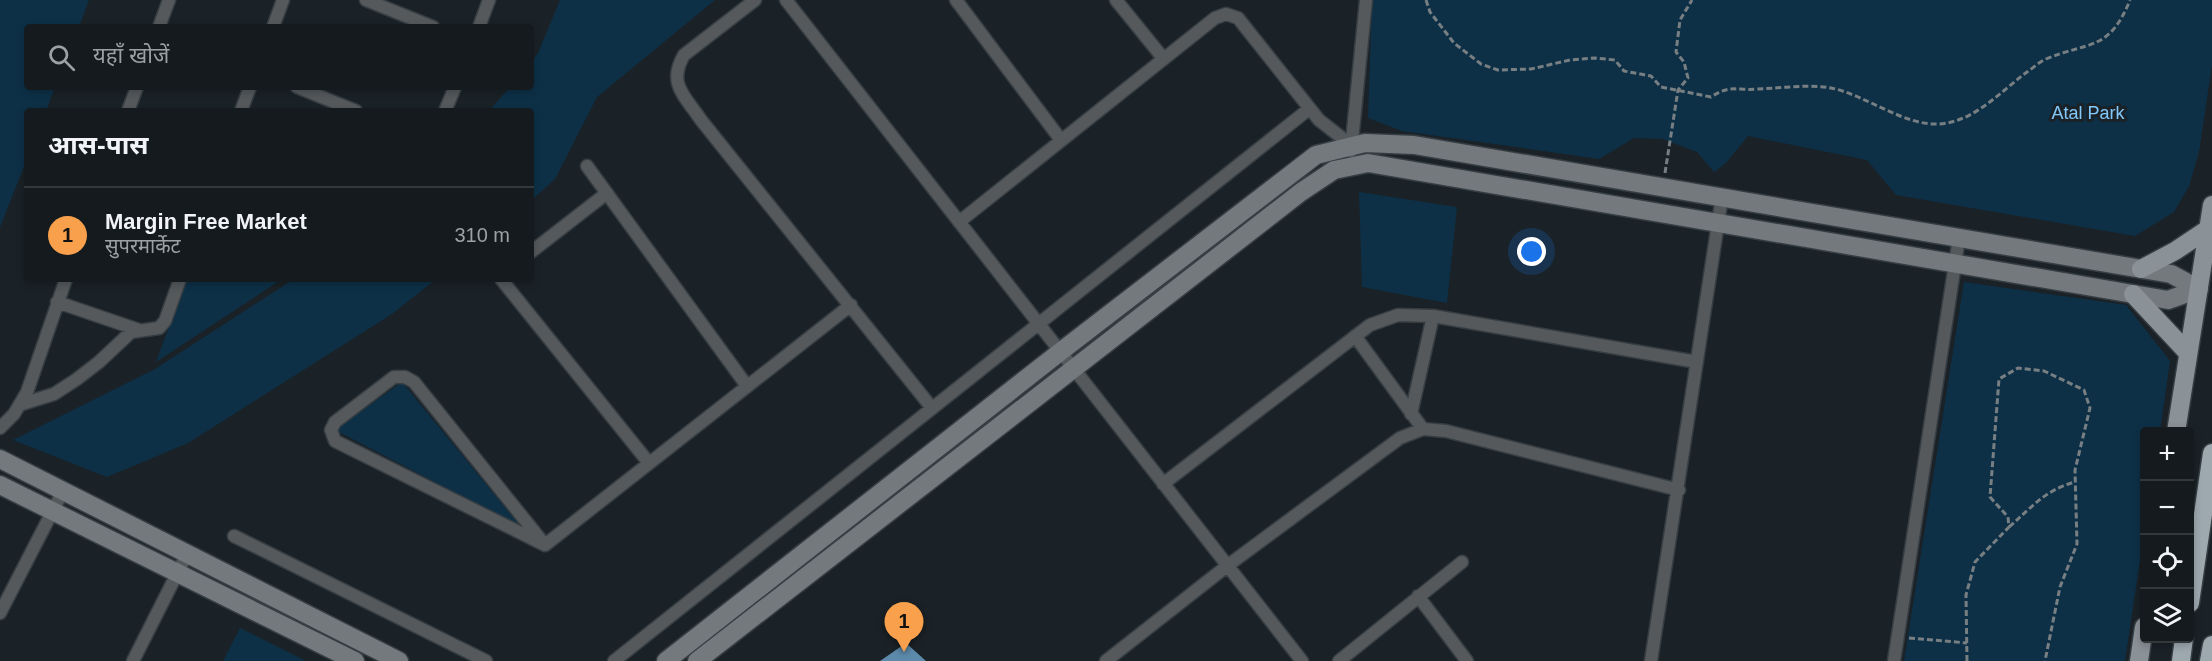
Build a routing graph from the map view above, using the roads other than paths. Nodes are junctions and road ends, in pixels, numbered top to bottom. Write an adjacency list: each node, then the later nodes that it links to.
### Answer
1 (169, 0): 10 (street)
2 (284, 0): 11 (street)
3 (366, 0): 12 (street)
4 (489, 0): 13 (street)
5 (755, 0): 44 (street)
6 (786, 0): 31 (street)
7 (956, 0): 24 (street)
8 (1116, 0): 14 (street)
9 (1366, 0): 25 (street)
10 (160, 24)
11 (274, 24)
12 (426, 24)
13 (480, 24)
14 (1163, 58): 23 (street); 24 (street)
15 (136, 90): 19 (street)
16 (249, 90): 20 (street)
17 (304, 90): 21 (street)
18 (454, 90): 22 (street)
19 (129, 108)
20 (242, 108)
21 (349, 108)
22 (447, 108)
23 (1309, 109): 25 (street); 46 (street)
24 (1061, 140): 31 (street)
25 (1351, 145): 27 (street); 29 (street); 49 (street)
26 (587, 166): 28 (street)
27 (1350, 166): 32 (street); 52 (street)
28 (607, 193): 35 (street); 53 (street)
29 (1722, 197): 32 (street); 34 (street)
30 (2212, 205): 33 (main road)
31 (959, 222): 46 (street)
32 (1718, 223): 36 (street); 51 (street)
33 (2208, 229): 37 (main road); 41 (main road)
34 (1959, 238): 36 (street); 37 (street)
35 (534, 250)
36 (1955, 264): 42 (street); 94 (street)
37 (2141, 269): 41 (street)
38 (65, 282): 43 (street)
39 (179, 282): 47 (street)
40 (503, 282): 64 (street)
41 (2199, 289): 42 (street); 50 (main road)
42 (2133, 294): 50 (main road)
43 (57, 302): 47 (street); 54 (street)
44 (851, 305): 53 (street); 55 (street)
45 (1433, 316): 48 (street); 51 (street); 56 (street)
46 (1040, 325): 49 (street); 55 (street)
47 (139, 330): 54 (street)
48 (1355, 336): 56 (street); 65 (street)
49 (1060, 352): 52 (street); 60 (street)
50 (2188, 353): 57 (main road)
51 (1696, 362): 67 (street)
52 (1073, 369): 61 (street); 65 (street)
53 (747, 386): 64 (street)
54 (22, 404): 58 (street)
55 (932, 408): 86 (street)
56 (1411, 414): 59 (street)
57 (2177, 427)
58 (0, 428)
59 (1423, 429): 67 (street); 74 (street)
60 (955, 435): 61 (street); 87 (street)
61 (968, 451): 88 (street)
62 (2212, 453): 76 (highway)
63 (0, 459): 68 (street)
64 (650, 463): 71 (street)
65 (1163, 484): 74 (street)
66 (0, 485): 69 (street)
67 (1678, 490): 93 (street)
68 (63, 491): 69 (street); 72 (street)
69 (52, 511): 75 (street); 78 (street)
70 (234, 536): 85 (street)
71 (545, 545): 71 (street)
72 (187, 554): 75 (street); 84 (street)
73 (1462, 562): 77 (street)
74 (1227, 566): 89 (street); 90 (street)
75 (177, 573): 82 (street); 83 (street)
76 (2192, 589)
77 (1418, 596): 91 (street); 92 (street)
78 (0, 613)
79 (2142, 643): 95 (main road)
80 (2183, 643): 96 (highway)
81 (2212, 645): 97 (highway)
82 (133, 661)
83 (355, 661)
84 (399, 661)
85 (486, 661)
86 (614, 661)
87 (666, 661)
88 (697, 661)
89 (1106, 661)
90 (1302, 661)
91 (1339, 661)
92 (1467, 661)
93 (1651, 661)
94 (1894, 661)
95 (2139, 661)
96 (2181, 661)
97 (2210, 661)

